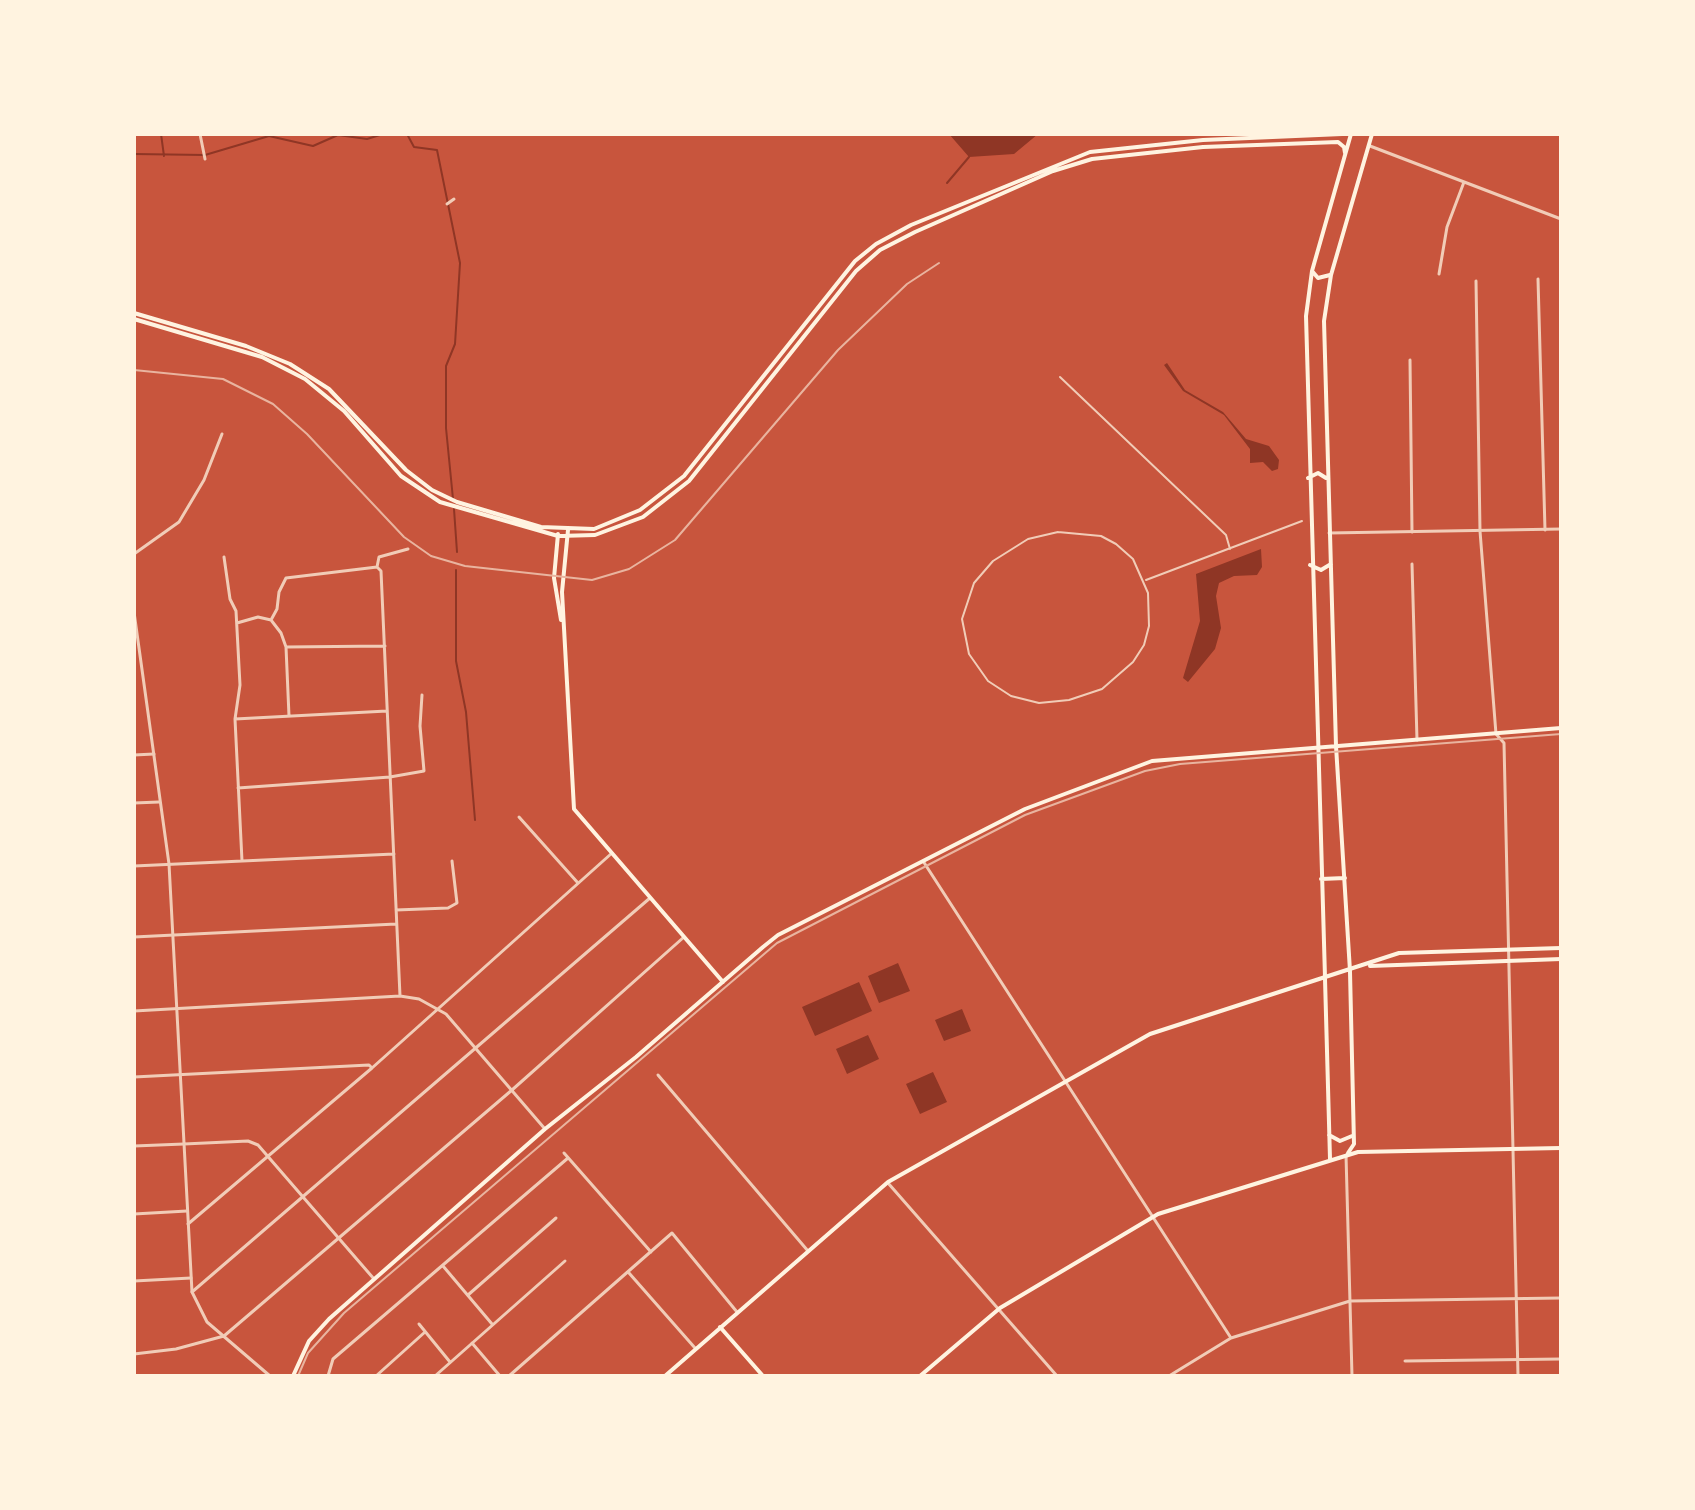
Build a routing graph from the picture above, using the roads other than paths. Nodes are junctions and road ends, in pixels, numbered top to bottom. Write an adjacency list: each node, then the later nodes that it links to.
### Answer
1 (200, 134): 7 (street)
2 (1342, 134): 26 (main road)
3 (1351, 134): 6 (main road)
4 (1372, 134): 5 (main road)
5 (1369, 145): 8 (street); 14 (main road)
6 (1345, 153): 12 (main road); 32 (main road)
7 (205, 159)
8 (1464, 182): 11 (street); 13 (street)
9 (454, 199): 10 (street)
10 (447, 204)
11 (1561, 219)
12 (1312, 271): 14 (main road); 21 (main road)
13 (1439, 274)
14 (1331, 275): 22 (main road)
15 (1538, 279): 27 (street)
16 (1476, 281): 28 (street)
17 (134, 316): 24 (main road); 31 (main road)
18 (1410, 360): 29 (street)
19 (1060, 377): 34 (street)
20 (222, 434): 35 (street)
21 (1308, 478): 22 (main road); 39 (main road)
22 (1328, 480): 30 (main road)
23 (1302, 521): 34 (street)
24 (559, 529): 26 (main road); 31 (main road)
25 (1561, 529): 27 (street)
26 (568, 530): 32 (main road)
27 (1545, 530): 28 (street)
28 (1480, 531): 29 (street); 53 (street)
29 (1412, 532): 30 (street)
30 (1329, 533): 37 (main road)
31 (558, 536): 32 (main road); 45 (main road)
32 (567, 537): 45 (main road)
33 (408, 549): 40 (street)
34 (1230, 549): 41 (street)
35 (134, 554)
36 (224, 557): 44 (street)
37 (1331, 564): 39 (main road); 55 (main road)
38 (1412, 564): 54 (street)
39 (1310, 565): 56 (main road)
40 (377, 567): 43 (street); 46 (street)
41 (1144, 581): 41 (street)
42 (134, 612): 57 (street)
43 (271, 620): 44 (street); 47 (street)
44 (236, 623): 51 (street)
45 (563, 638): 64 (main road)
46 (385, 646): 47 (street); 49 (street)
47 (286, 647): 50 (street)
48 (422, 695): 59 (street)
49 (387, 711): 50 (street); 59 (street)
50 (289, 717): 51 (street)
51 (235, 719): 60 (street)
52 (1561, 728): 53 (main road)
53 (1496, 734): 54 (main road); 81 (street)
54 (1417, 740): 55 (main road)
55 (1336, 746): 56 (main road); 71 (main road)
56 (1317, 747): 68 (main road); 72 (main road)
57 (154, 754): 58 (street); 61 (street)
58 (134, 755)
59 (390, 777): 60 (street); 65 (street)
60 (238, 788): 66 (street)
61 (159, 802): 62 (street); 69 (street)
62 (134, 803)
63 (519, 817): 73 (street)
64 (612, 853): 73 (street); 74 (main road)
65 (394, 854): 66 (street); 75 (street)
66 (242, 861): 69 (street)
67 (452, 861): 75 (street)
68 (923, 861): 91 (main road); 101 (street)
69 (169, 864): 70 (street); 77 (street)
70 (134, 866)
71 (1345, 878): 72 (main road); 89 (main road)
72 (1321, 879): 90 (main road)
73 (578, 883): 93 (street)
74 (650, 898): 79 (main road); 96 (street)
75 (396, 910): 76 (street)
76 (396, 924): 77 (street); 92 (street)
77 (173, 936): 78 (street); 94 (street)
78 (134, 937)
79 (684, 937): 91 (main road); 102 (street)
80 (1561, 948): 82 (main road)
81 (1510, 949): 82 (main road); 83 (main road); 86 (street)
82 (1551, 949): 84 (main road)
83 (1421, 951): 87 (main road); 88 (main road)
84 (1550, 959): 85 (main road); 86 (main road)
85 (1561, 959)
86 (1511, 960): 87 (main road); 108 (street)
87 (1421, 962): 88 (main road)
88 (1360, 968): 89 (main road)
89 (1350, 971): 90 (main road); 104 (main road)
90 (1325, 979): 101 (main road); 105 (main road)
91 (723, 982): 103 (main road)
92 (400, 996): 93 (street); 94 (street)
93 (438, 1008): 96 (street); 97 (street)
94 (177, 1009): 95 (street); 98 (street)
95 (134, 1011)
96 (477, 1048): 102 (street); 116 (street)
97 (372, 1068): 98 (street); 112 (street)
98 (180, 1075): 100 (street); 106 (street)
99 (658, 1075): 123 (street)
100 (134, 1077)
101 (1066, 1082): 115 (main road); 119 (street)
102 (512, 1090): 103 (street); 122 (street)
103 (545, 1129): 129 (main road)
104 (1353, 1134): 105 (main road); 111 (main road)
105 (1329, 1135): 114 (main road)
106 (184, 1144): 107 (street); 112 (street); 117 (street)
107 (134, 1146)
108 (1514, 1148): 109 (main road); 111 (main road); 134 (street)
109 (1561, 1148)
110 (564, 1153): 113 (street)
111 (1346, 1155): 114 (main road); 135 (street)
112 (268, 1157): 116 (street); 121 (street)
113 (568, 1158): 124 (street); 126 (street)
114 (1330, 1159): 119 (main road)
115 (888, 1182): 123 (main road); 136 (street)
116 (303, 1198): 122 (street); 131 (street)
117 (187, 1211): 118 (street); 121 (street)
118 (134, 1214)
119 (1151, 1217): 136 (main road); 143 (street)
120 (556, 1218): 132 (street)
121 (188, 1224): 128 (street)
122 (338, 1238): 129 (street); 142 (street)
123 (808, 1251): 137 (main road)
124 (651, 1252): 127 (street); 137 (street)
125 (565, 1261): 139 (street)
126 (443, 1266): 132 (street); 153 (street)
127 (629, 1273): 145 (street); 157 (street)
128 (191, 1278): 130 (street); 131 (street)
129 (374, 1279): 152 (main road)
130 (134, 1281)
131 (192, 1292): 142 (street)
132 (468, 1295): 139 (street)
133 (1561, 1298): 134 (street)
134 (1516, 1299): 135 (street); 147 (street)
135 (1350, 1301): 143 (street); 163 (street)
136 (1000, 1308): 160 (main road); 161 (street)
137 (737, 1312): 140 (main road)
138 (419, 1324): 141 (street)
139 (493, 1324): 144 (street)
140 (720, 1327): 145 (main road); 159 (main road)
141 (425, 1332): 150 (street); 154 (street)
142 (224, 1336): 146 (street); 151 (street)
143 (1231, 1338): 162 (street)
144 (472, 1343): 150 (street); 156 (street)
145 (695, 1348): 158 (main road)
146 (134, 1354)
147 (1517, 1359): 148 (street); 149 (street); 164 (street)
148 (1561, 1359)
149 (1405, 1361)
150 (450, 1362): 155 (street)
151 (270, 1376)
152 (293, 1376)
153 (328, 1376)
154 (376, 1376)
155 (435, 1376)
156 (500, 1376)
157 (509, 1376)
158 (665, 1376)
159 (763, 1376)
160 (920, 1376)
161 (1057, 1376)
162 (1169, 1376)
163 (1352, 1376)
164 (1518, 1376)

